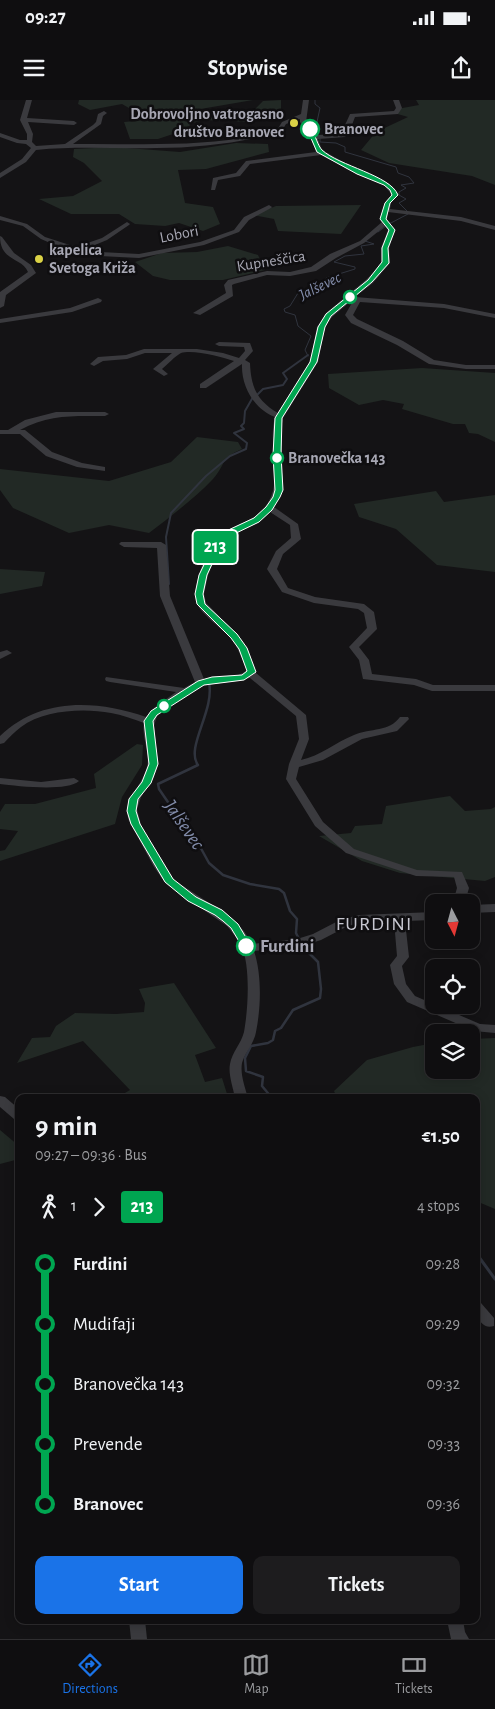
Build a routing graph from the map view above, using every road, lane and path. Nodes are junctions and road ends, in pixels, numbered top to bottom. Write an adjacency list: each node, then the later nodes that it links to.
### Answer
1 (29, 100): 6 (street)
2 (306, 100): 5 (street)
3 (396, 100): 9 (street)
4 (104, 113): 11 (street)
5 (304, 115): 9 (street); 11 (street)
6 (23, 120): 7 (street); 10 (street)
7 (74, 124)
8 (0, 135): 10 (street)
9 (314, 138): 13 (street)
10 (28, 142): 12 (street)
11 (67, 146): 12 (street)
12 (34, 148): 14 (street)
13 (322, 153): 15 (street); 17 (street)
14 (0, 176)
15 (213, 189)
16 (270, 207): 23 (street, Lobori)
17 (385, 210): 20 (street); 21 (street)
18 (0, 218): 23 (street, Lobori)
19 (128, 224): 23 (street)
20 (386, 224): 24 (street); 27 (street, Kupneščica)
21 (495, 228)
22 (0, 238): 26 (street)
23 (77, 248)
24 (353, 299): 28 (street); 34 (street); 38 (street)
25 (98, 300): 29 (street)
26 (0, 306)
27 (197, 313)
28 (495, 316)
29 (0, 321)
30 (220, 344): 32 (street)
31 (178, 352): 32 (street); 33 (street); 35 (street)
32 (241, 360): 36 (street); 38 (street)
33 (94, 364)
34 (495, 367)
35 (164, 374)
36 (203, 386)
37 (105, 414): 39 (street)
38 (280, 416): 42 (street)
39 (10, 431): 40 (street); 41 (street)
40 (0, 432)
41 (102, 469)
42 (269, 508): 44 (street); 47 (street)
43 (124, 544): 46 (street)
44 (250, 674): 46 (street); 52 (street)
45 (110, 679): 48 (street)
46 (206, 682): 48 (street)
47 (495, 688)
48 (186, 691): 50 (street)
49 (404, 718): 52 (street)
50 (148, 721): 51 (street); 60 (street)
51 (0, 741)
52 (294, 764): 55 (street)
53 (0, 781): 54 (street)
54 (74, 781)
55 (461, 894)
56 (495, 908): 57 (street)
57 (480, 909)
58 (425, 916): 59 (street)
59 (399, 917): 60 (street); 61 (street)
60 (248, 948): 62 (street)
61 (495, 1029)
62 (241, 1094)
63 (0, 1100): 64 (street)
64 (15, 1113)
65 (480, 1312): 66 (street)
66 (489, 1322)
67 (138, 1624): 69 (street)
68 (456, 1624): 70 (street)
69 (139, 1639)
70 (461, 1639)

